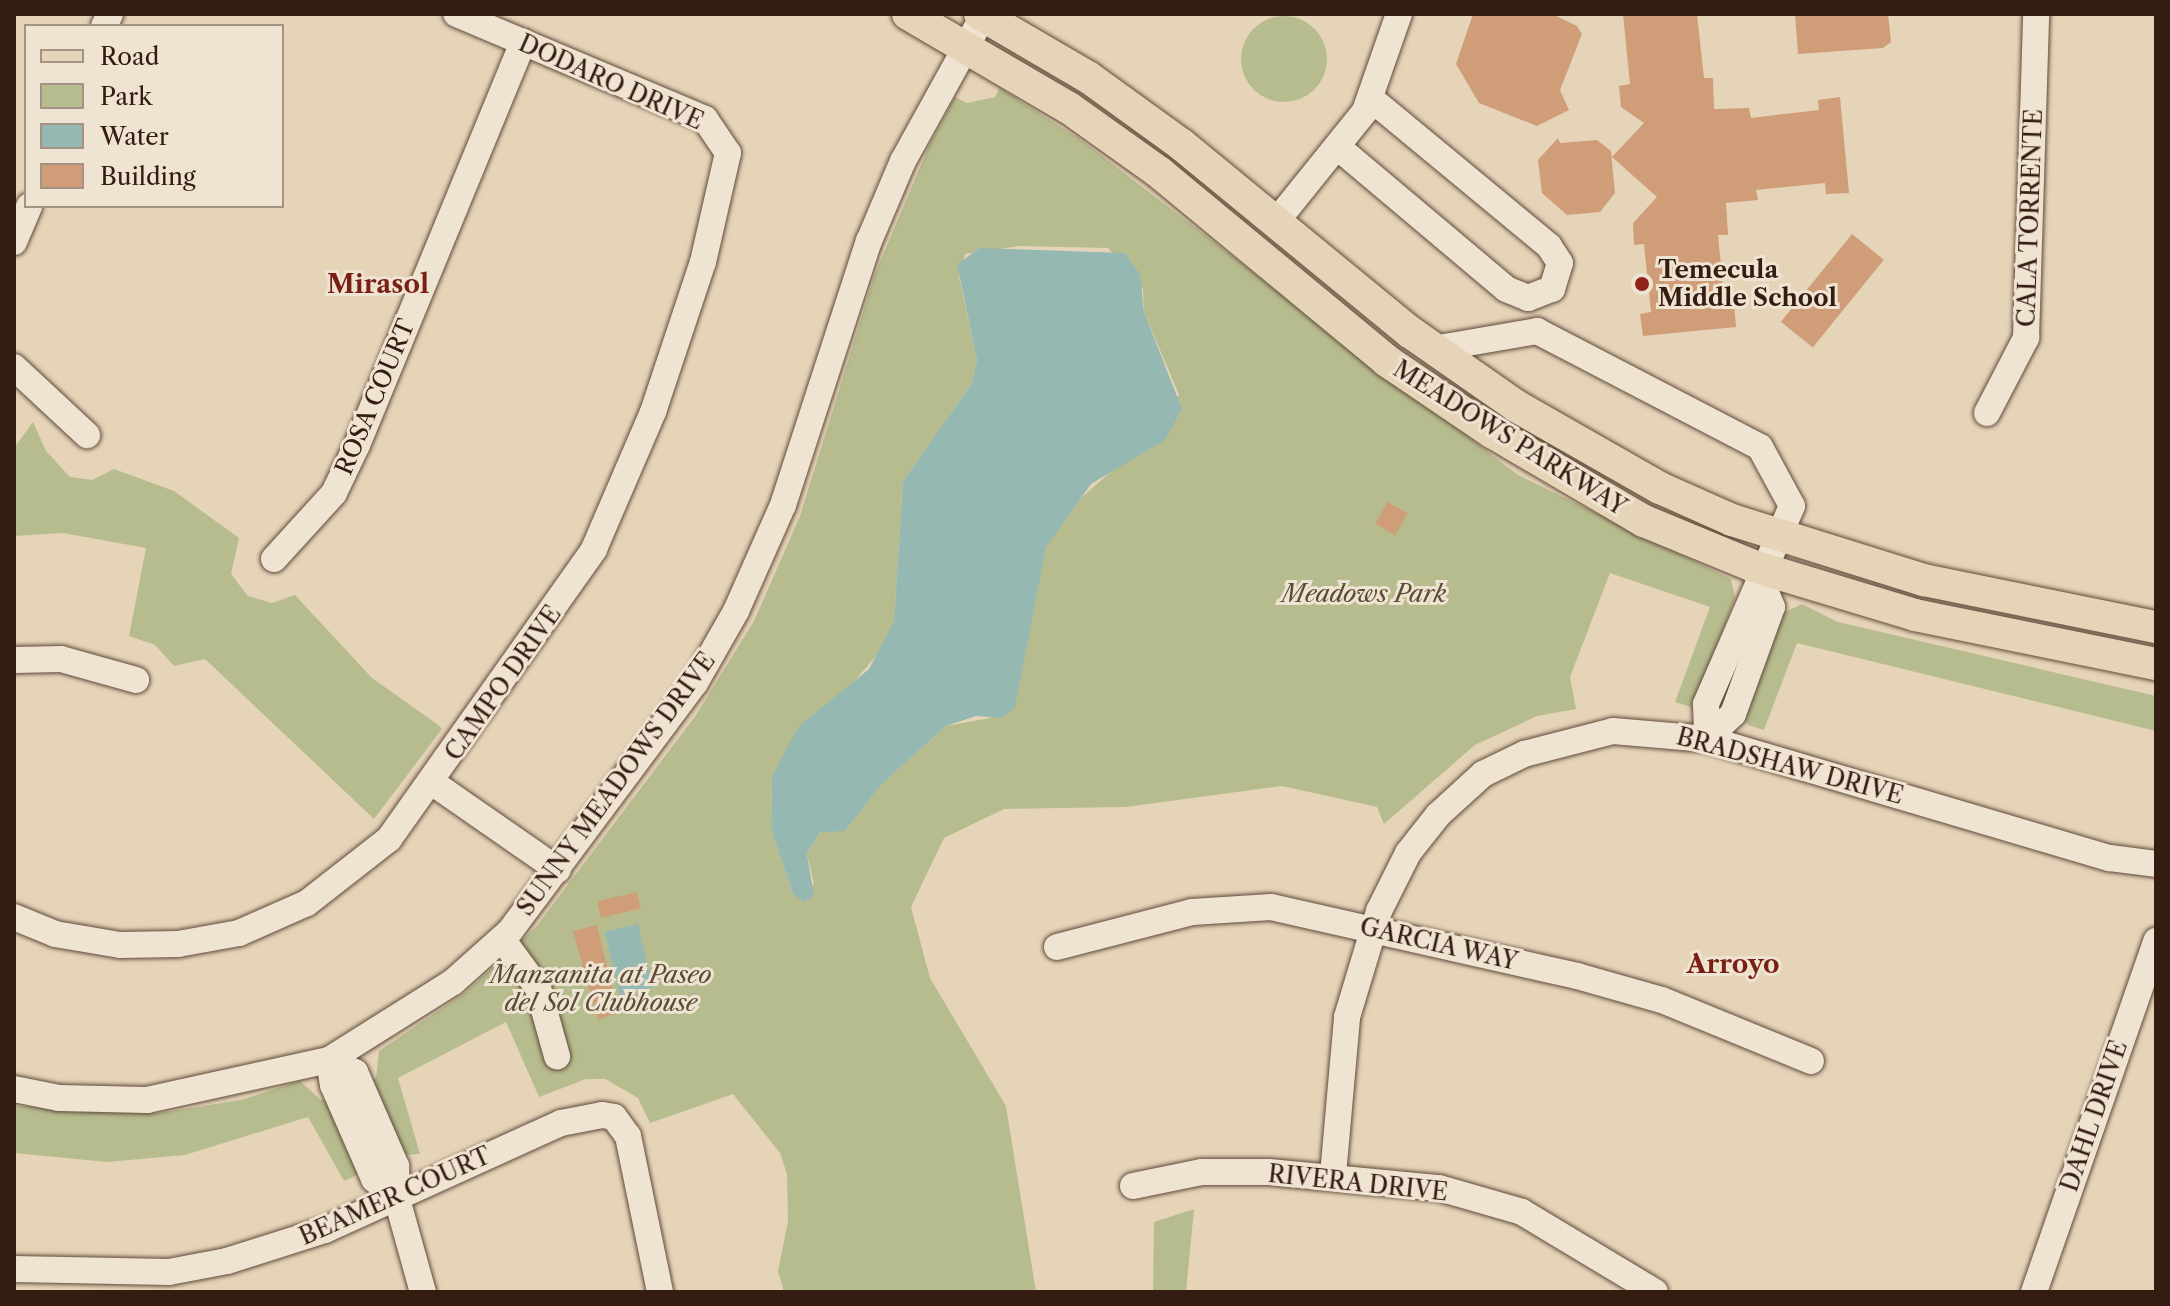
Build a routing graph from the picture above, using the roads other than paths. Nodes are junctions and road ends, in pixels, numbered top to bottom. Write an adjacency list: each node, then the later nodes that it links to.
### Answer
1 (456, 14): 6 (street, DODARO DRIVE)
2 (908, 14): 7 (main road, MEADOWS PARKWAY)
3 (1399, 14): 8 (street)
4 (2036, 14): 16 (street, CALA TORRENTE)
5 (982, 15): 7 (street, SUNNY MEADOWS DRIVE); 12 (main road, MEADOWS PARKWAY)
6 (523, 42): 9 (street, DODARO DRIVE); 19 (street, ROSA COURT)
7 (966, 47): 20 (main road, MEADOWS PARKWAY); 28 (street, SUNNY MEADOWS DRIVE)
8 (1371, 99): 10 (street); 10 (street)
9 (719, 134): 26 (street, CAMPO DRIVE)
10 (1340, 149): 12 (street)
11 (28, 208): 13 (street)
12 (1275, 223): 14 (main road, MEADOWS PARKWAY)
13 (14, 242)
14 (1433, 349): 18 (main road, MEADOWS PARKWAY); 18 (street)
15 (14, 367): 17 (street)
16 (1987, 413)
17 (87, 435)
18 (1781, 535): 20 (street); 21 (main road, MEADOWS PARKWAY)
19 (274, 559)
20 (1766, 578): 23 (main road, MEADOWS PARKWAY); 25 (street)
21 (2156, 627)
22 (14, 660): 24 (street)
23 (2156, 664)
24 (136, 680)
25 (1707, 739): 27 (street, BRADSHAW DRIVE); 30 (street, BRADSHAW DRIVE)
26 (433, 783): 28 (street); 29 (street, CAMPO DRIVE)
27 (2156, 864)
28 (558, 870): 31 (street, SUNNY MEADOWS DRIVE)
29 (14, 917)
30 (1372, 928): 33 (street, GARCIA WAY); 36 (street, GARCIA WAY); 38 (street, BRADSHAW DRIVE)
31 (502, 939): 34 (street); 35 (street, SUNNY MEADOWS DRIVE)
32 (2156, 941): 46 (street, DAHL DRIVE)
33 (1057, 947)
34 (557, 1056)
35 (329, 1060): 37 (street, SUNNY MEADOWS DRIVE); 40 (street)
36 (1811, 1061)
37 (14, 1089)
38 (1333, 1175): 39 (street, RIVERA DRIVE); 45 (street, RIVERA DRIVE)
39 (1133, 1186)
40 (397, 1199): 42 (street, BEAMER COURT); 43 (street); 44 (street, BEAMER COURT)
41 (14, 1269): 42 (street, BEAMER COURT)
42 (170, 1282)
43 (423, 1292)
44 (660, 1292)
45 (1655, 1292)
46 (2034, 1292)

